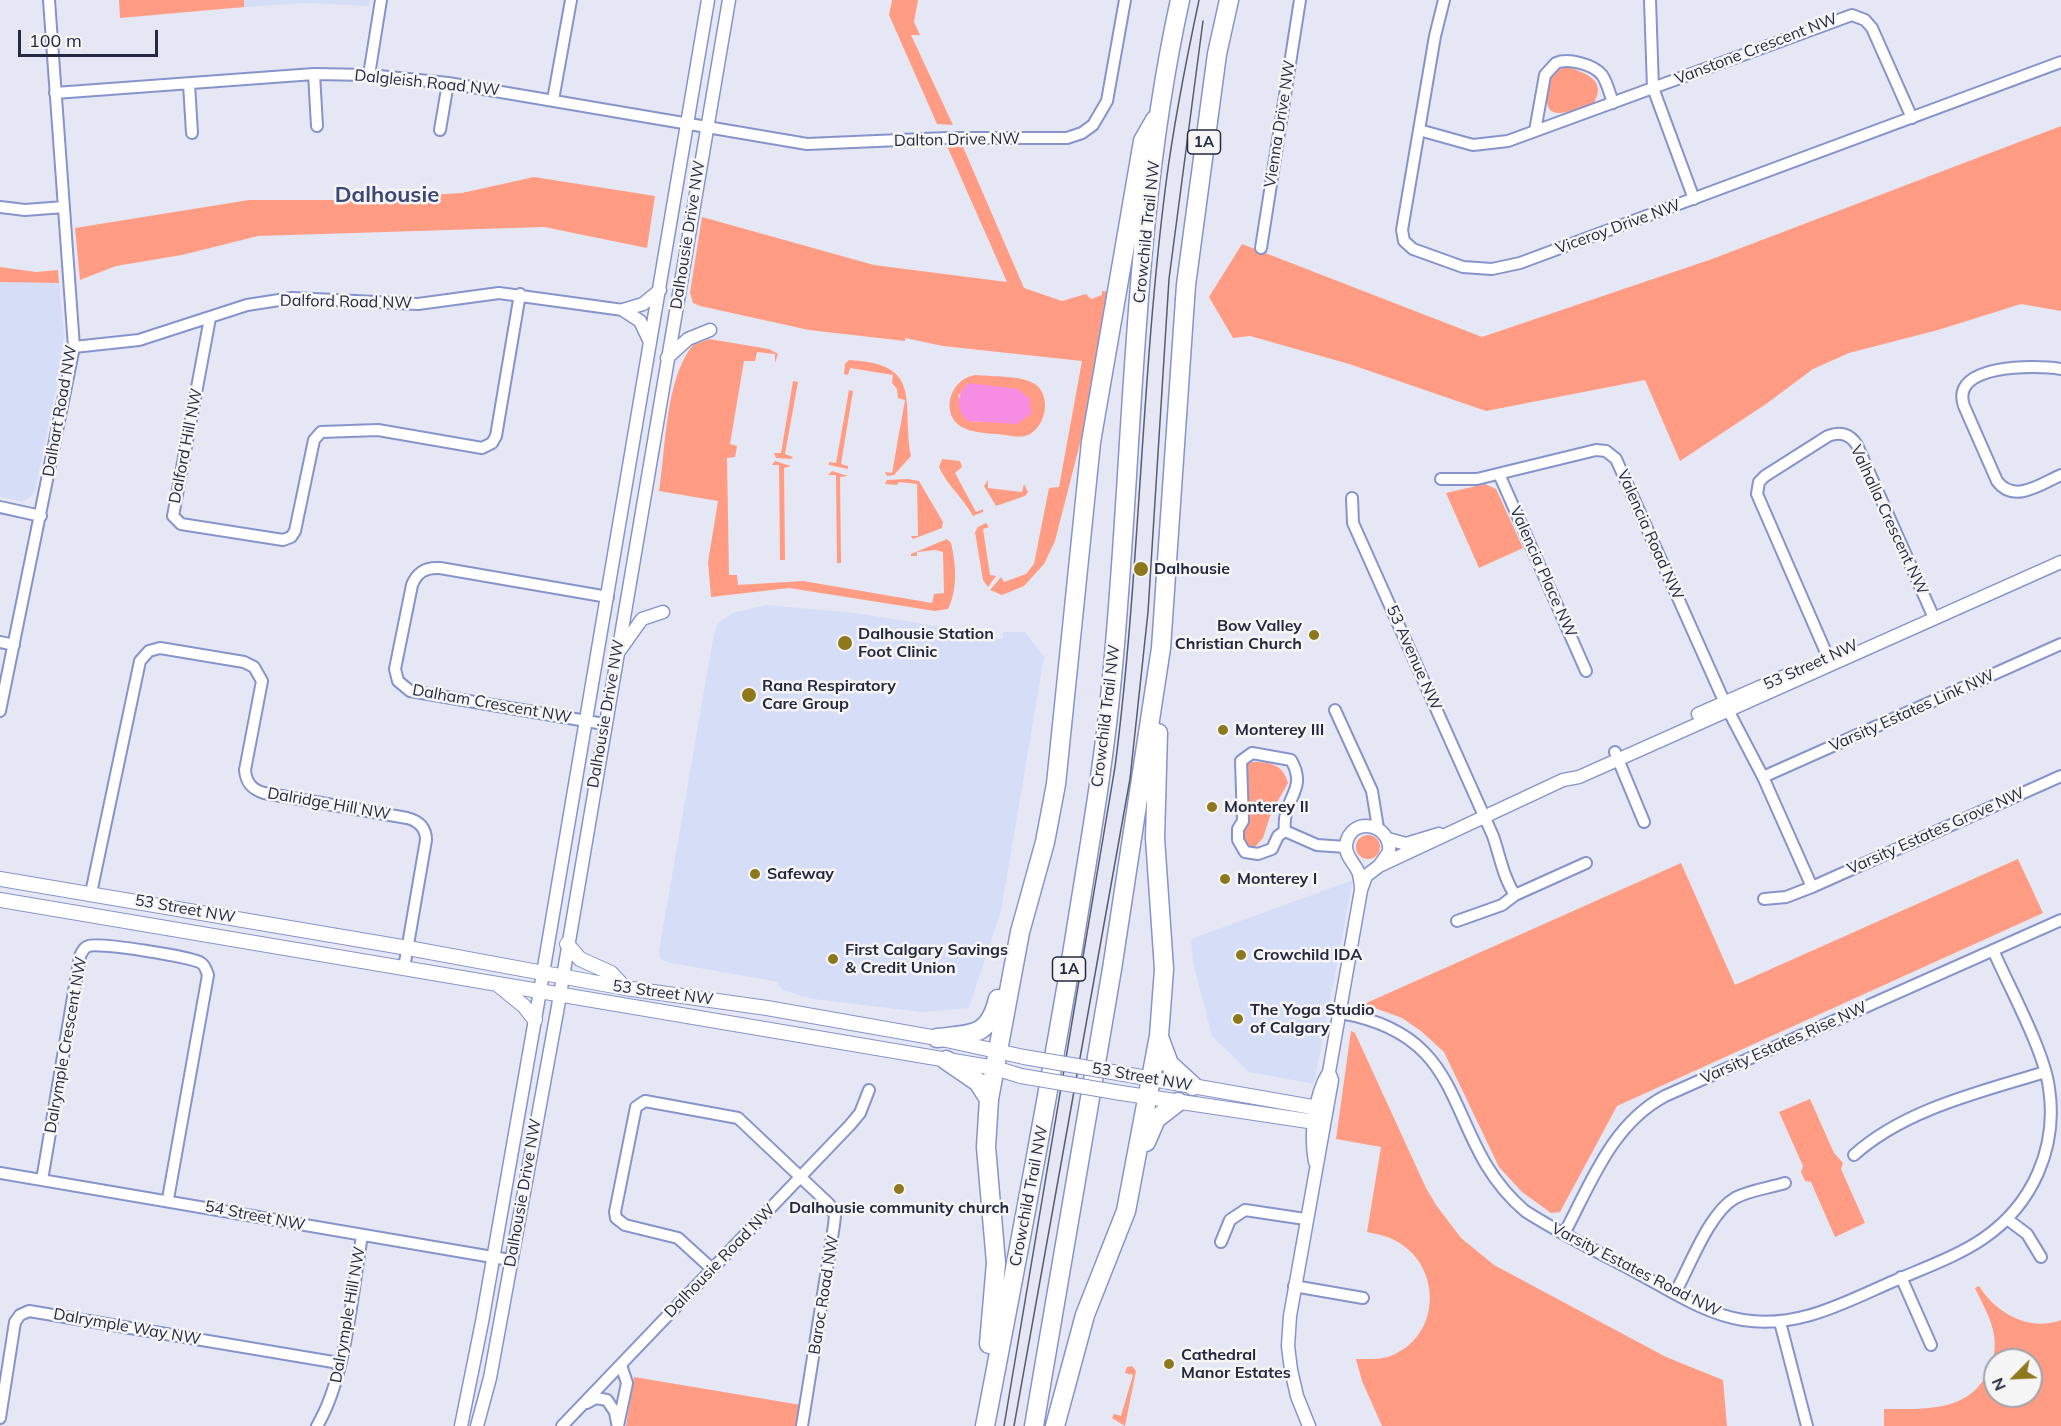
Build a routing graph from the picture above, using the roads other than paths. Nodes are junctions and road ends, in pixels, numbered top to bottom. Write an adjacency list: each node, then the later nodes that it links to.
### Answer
1 (49, 0): 18 (street, Dalhart Road NW)
2 (381, 0): 14 (street)
3 (571, 0): 19 (street)
4 (708, 0): 23 (street, Dalhousie Drive NW)
5 (729, 0): 25 (street, Dalhousie Drive NW)
6 (1125, 0): 25 (street, Dalton Drive NW)
7 (1180, 0): 21 (highway, Crowchild Trail NW / 1A)
8 (1229, 0): 57 (highway, 1A)
9 (1299, 0): 33 (street, Vienna Drive NW)
10 (1444, 0): 27 (street, Viceroy Drive NW)
11 (1650, 0): 17 (street)
12 (2061, 63): 22 (street, Viceroy Drive NW)
13 (314, 74): 14 (street, Dalgleish Road NW); 16 (street, Dalgleish Road NW); 24 (street)
14 (369, 75): 15 (street, Dalgleish Road NW)
15 (448, 82): 19 (street, Dalgleish Road NW); 26 (street)
16 (189, 84): 18 (street, Dalgleish Road NW); 29 (street)
17 (1653, 88): 20 (street, Vanstone Crescent NW); 22 (street, Vanstone Crescent NW); 30 (street)
18 (56, 93): 32 (street, Dalhart Road NW)
19 (553, 100): 23 (street, Dalgleish Road NW)
20 (1613, 103): 28 (street, Vanstone Crescent NW); 28 (street)
21 (1158, 115): 89 (highway); 146 (highway, Crowchild Trail NW / 1A)
22 (1912, 118): 30 (street, Viceroy Drive NW)
23 (687, 124): 25 (street, Dalton Drive NW); 34 (street, Dalhousie Drive NW)
24 (317, 126)
25 (706, 128): 41 (street, Dalhousie Drive NW)
26 (440, 130)
27 (1419, 130): 28 (street, Vanstone Crescent NW); 30 (street, Viceroy Drive NW)
28 (1535, 131)
29 (192, 132)
30 (1694, 199)
31 (0, 207): 32 (street)
32 (64, 207): 40 (street, Dalhart Road NW)
33 (1261, 248)
34 (660, 290): 36 (street); 39 (street, Dalhousie Drive NW)
35 (520, 294): 36 (street, Dalford Road NW); 37 (street, Dalford Road NW); 37 (street, Dalford Hill NW)
36 (622, 310): 39 (street)
37 (210, 318): 40 (street, Dalford Road NW)
38 (710, 330): 41 (street)
39 (651, 344): 51 (street, Dalhousie Drive NW)
40 (74, 347): 48 (street, Dalhart Road NW)
41 (667, 358): 58 (street, Dalhousie Drive NW)
42 (2061, 369): 44 (street)
43 (1499, 474): 45 (street, Valencia Road NW); 60 (street, Valencia Place NW); 61 (street, Valencia Road NW)
44 (2061, 475)
45 (1441, 479)
46 (1352, 498): 70 (street, 53 Avenue NW)
47 (0, 507): 48 (street)
48 (41, 516): 56 (street, Dalhart Road NW)
49 (2061, 553): 53 (street, 53 Street NW)
50 (2061, 562): 53 (street, 53 Street NW)
51 (608, 597): 64 (street, Dalhousie Drive NW); 64 (street, Dalham Crescent NW)
52 (663, 612): 58 (street)
53 (1933, 615): 59 (street, 53 Street NW); 59 (street, Valhalla Crescent NW)
54 (0, 642): 56 (street)
55 (2061, 644): 68 (street, Varsity Estates Link NW)
56 (14, 645): 63 (street, Dalhart Road NW)
57 (1161, 648): 102 (highway); 147 (highway, 1A)
58 (616, 657): 65 (street, Dalhousie Drive NW)
59 (1830, 661): 61 (street, 53 Street NW)
60 (1586, 671)
61 (1726, 707): 66 (street, 53 Street NW); 68 (street)
62 (1335, 710): 69 (street)
63 (0, 711)
64 (587, 721): 65 (street, Dalham Crescent NW); 94 (street, Dalhousie Drive NW)
65 (604, 724): 90 (street, Dalhousie Drive NW)
66 (1617, 756): 70 (street, 53 Street NW); 71 (street)
67 (2061, 776): 81 (street, Varsity Estates Grove NW)
68 (1763, 777): 81 (street)
69 (1375, 812): 72 (street); 73 (street)
70 (1483, 816): 75 (street, 53 Street NW); 84 (street, 53 Avenue NW)
71 (1644, 822)
72 (1363, 826): 73 (street); 77 (street)
73 (1378, 828): 76 (street)
74 (1285, 831): 74 (street); 77 (street)
75 (1443, 834): 76 (street, 53 Street NW); 79 (street, 53 Street NW)
76 (1388, 839): 79 (street)
77 (1346, 847): 82 (street)
78 (1586, 863): 84 (street)
79 (1379, 866): 82 (street)
80 (0, 879): 83 (main road, 53 Street NW)
81 (1812, 886): 85 (street, Varsity Estates Grove NW)
82 (1362, 890): 100 (street)
83 (91, 893): 91 (main road, 53 Street NW); 91 (street, Dalridge Hill NW)
84 (1515, 895): 88 (street)
85 (1764, 899)
86 (0, 900): 93 (main road, 53 Street NW)
87 (2061, 920): 92 (street, Varsity Estates Rise NW)
88 (1457, 921)
89 (1020, 932): 103 (highway); 104 (highway)
90 (567, 944): 95 (street, Dalhousie Drive NW); 97 (main road)
91 (408, 948): 93 (street, Dalridge Hill NW); 94 (main road, 53 Street NW)
92 (1993, 950): 107 (street, Varsity Estates Road NW); 123 (street, Varsity Estates Rise NW)
93 (404, 968): 96 (main road, 53 Street NW)
94 (543, 973): 95 (main road, 53 Street NW); 98 (street, Dalhousie Drive NW)
95 (562, 977): 97 (main road, 53 Street NW); 99 (street, Dalhousie Drive NW)
96 (495, 983): 98 (main road, 53 Street NW); 101 (main road)
97 (625, 988): 103 (main road, 53 Street NW)
98 (540, 991): 99 (main road, 53 Street NW); 101 (street, Dalhousie Drive NW)
99 (560, 995): 105 (main road, 53 Street NW); 128 (street, Dalhousie Drive NW)
100 (1341, 1013): 113 (street); 123 (street, Varsity Estates Road NW)
101 (535, 1020): 126 (street, Dalhousie Drive NW)
102 (1159, 1036): 108 (highway); 109 (highway)
103 (937, 1038): 104 (main road, 53 Street NW)
104 (998, 1049): 106 (highway); 109 (main road, 53 Street NW, bridge)
105 (946, 1060): 106 (main road, 53 Street NW); 111 (highway)
106 (995, 1068): 109 (main road, 53 Street NW, bridge); 111 (highway)
107 (2045, 1071): 115 (street); 122 (street, Varsity Estates Road NW)
108 (1193, 1086): 109 (main road, 53 Street NW); 113 (main road, 53 Street NW)
109 (1149, 1087): 112 (main road, 53 Street NW); 114 (highway)
110 (869, 1090): 117 (street, Dalhousie Road NW)
111 (989, 1099): 146 (highway)
112 (1178, 1102): 113 (main road, 53 Street NW); 114 (highway)
113 (1321, 1116): 121 (street)
114 (1138, 1153): 148 (highway)
115 (1854, 1155)
116 (0, 1173): 118 (street, 54 Street NW)
117 (801, 1176): 129 (street, Dalhousie Road NW); 129 (street, Baroc Road NW); 145 (street, Baroc Road NW)
118 (42, 1180): 120 (street, 54 Street NW); 120 (street, Dalrymple Crescent NW)
119 (1785, 1184): 132 (street)
120 (168, 1199): 124 (street, 54 Street NW)
121 (1305, 1219): 125 (street); 131 (street)
122 (2007, 1219): 127 (street); 130 (street, Varsity Estates Road NW)
123 (1564, 1234): 132 (street, Varsity Estates Road NW)
124 (362, 1236): 126 (street, 54 Street NW); 136 (street, Dalrymple Hill NW)
125 (1221, 1242)
126 (493, 1257): 128 (street, 54 Street NW); 141 (street, Dalhousie Drive NW)
127 (2042, 1257)
128 (510, 1260): 142 (street, Dalhousie Drive NW)
129 (712, 1269): 137 (street, Dalhousie Road NW)
130 (1901, 1277): 134 (street, Varsity Estates Road NW); 135 (street)
131 (1294, 1286): 133 (street); 149 (street)
132 (1675, 1293): 134 (street, Varsity Estates Road NW)
133 (1363, 1298)
134 (1780, 1322): 150 (street)
135 (1931, 1345)
136 (339, 1364): 139 (street, Dalrymple Way NW); 140 (street, Dalrymple Hill NW)
137 (621, 1365): 138 (street, Dalhousie Road NW); 144 (street)
138 (581, 1406): 143 (street, Dalhousie Road NW); 144 (street)
139 (0, 1418)
140 (317, 1426)
141 (461, 1426)
142 (477, 1426)
143 (562, 1426)
144 (618, 1426)
145 (802, 1426)
146 (983, 1426)
147 (1034, 1426)
148 (1055, 1426)
149 (1309, 1426)
150 (1807, 1426)

